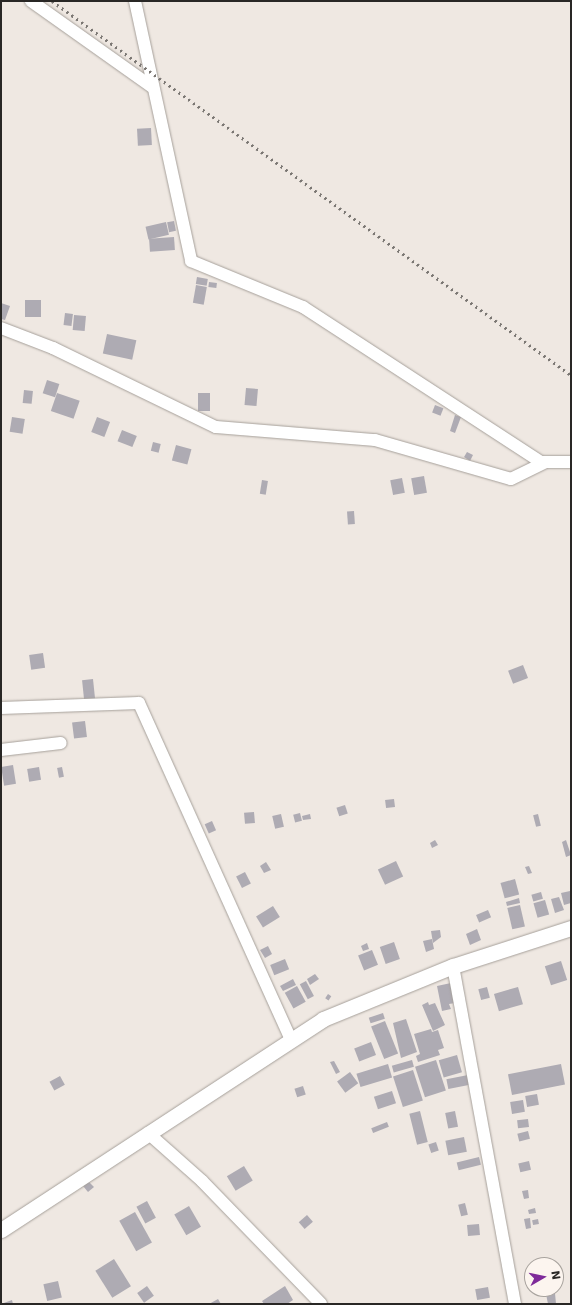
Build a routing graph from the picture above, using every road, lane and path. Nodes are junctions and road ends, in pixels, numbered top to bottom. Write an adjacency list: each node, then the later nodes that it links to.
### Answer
1 (31, 1): 3 (street)
2 (135, 1): 3 (street)
3 (152, 87): 5 (street)
4 (1, 328): 5 (street)
5 (546, 462): 6 (street)
6 (571, 462)
7 (1, 708): 12 (street)
8 (61, 743): 9 (street)
9 (1, 750)
10 (571, 928): 11 (main road)
11 (453, 966): 12 (main road); 16 (street)
12 (291, 1040): 13 (main road)
13 (148, 1133): 14 (main road); 15 (street)
14 (1, 1230)
15 (321, 1304)
16 (515, 1304)

